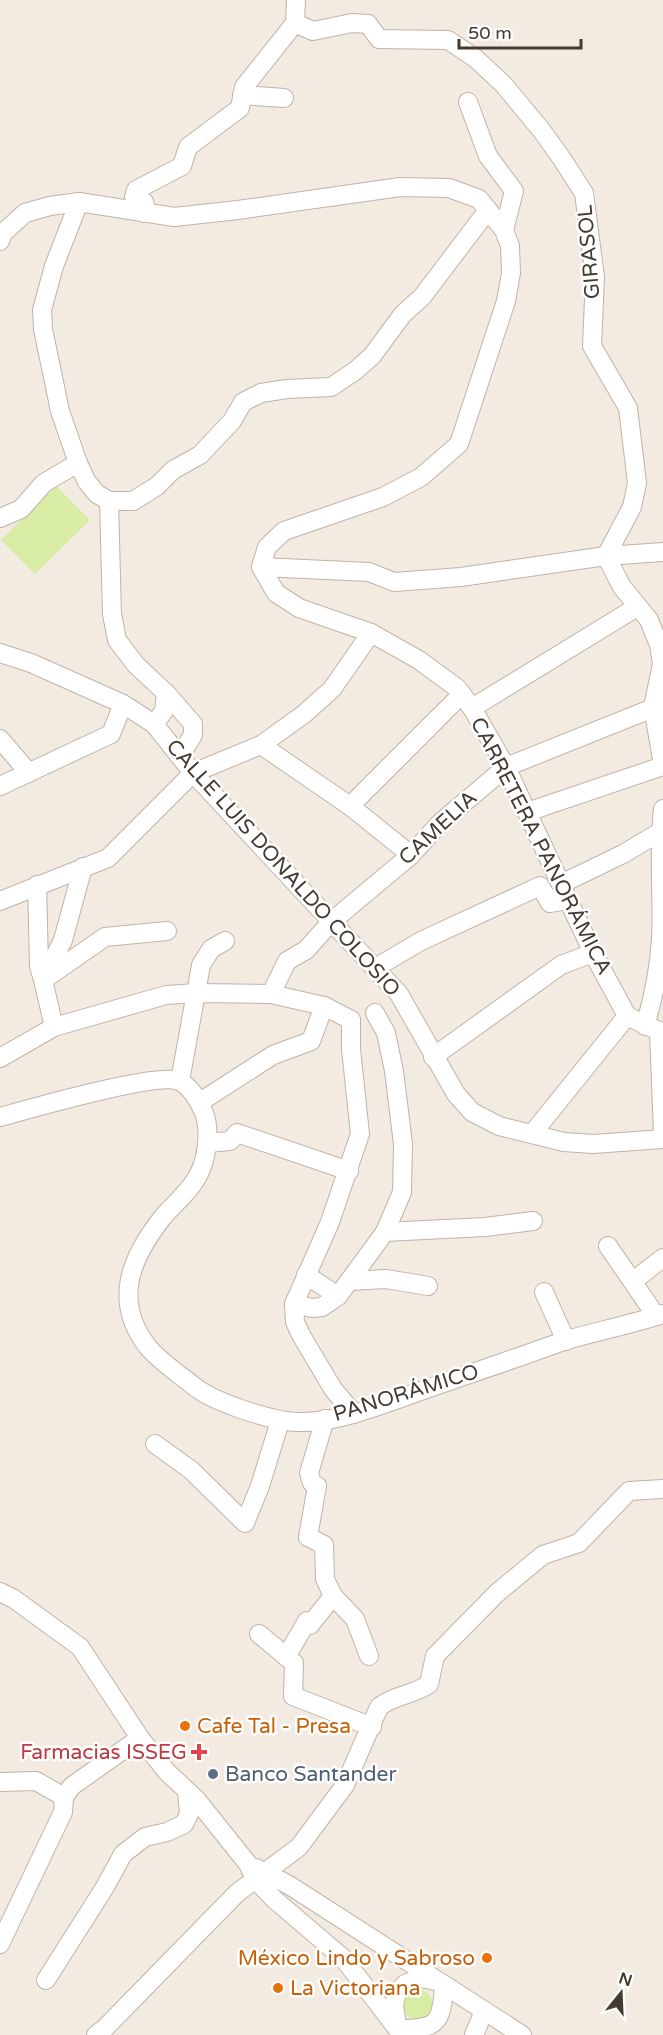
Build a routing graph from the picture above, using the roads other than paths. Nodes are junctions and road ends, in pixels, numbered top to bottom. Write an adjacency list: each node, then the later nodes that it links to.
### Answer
1 (296, 0): 2 (street)
2 (295, 22): 3 (street); 15 (street, GIRASOL)
3 (242, 95): 4 (street); 8 (street)
4 (284, 98)
5 (468, 102): 9 (street)
6 (79, 202): 8 (street); 10 (street); 11 (street)
7 (488, 210): 8 (street); 9 (street); 12 (street)
8 (144, 213)
9 (504, 230): 16 (street)
10 (0, 241)
11 (78, 463): 12 (street); 13 (street)
12 (109, 501): 21 (street)
13 (0, 518)
14 (663, 552): 15 (street)
15 (606, 556): 16 (street); 17 (street)
16 (261, 567): 18 (street, CARRETERA PANORÁMICA)
17 (637, 607): 20 (street); 22 (street)
18 (370, 633): 22 (street, CARRETERA PANORÁMICA); 27 (street)
19 (0, 653): 23 (street, CALLE LUIS DONALDO COLOSIO)
20 (662, 664): 24 (street)
21 (166, 693): 25 (street); 28 (street)
22 (467, 701): 30 (street, CARRETERA PANORÁMICA); 34 (street)
23 (123, 704): 25 (street, CALLE LUIS DONALDO COLOSIO); 31 (street)
24 (658, 706): 29 (street); 30 (street, CAMELIA)
25 (154, 724): 28 (street, CALLE LUIS DONALDO COLOSIO)
26 (0, 739): 31 (street)
27 (261, 745): 32 (street); 34 (street)
28 (180, 756): 32 (street, CALLE LUIS DONALDO COLOSIO)
29 (663, 766): 36 (street)
30 (506, 767): 36 (street, CARRETERA PANORÁMICA); 38 (street, CAMELIA)
31 (29, 773): 33 (street)
32 (193, 773): 39 (street); 43 (street, CALLE LUIS DONALDO COLOSIO)
33 (0, 786)
34 (350, 806): 38 (street)
35 (663, 809): 37 (street)
36 (527, 812): 41 (street, CARRETERA PANORÁMICA)
37 (660, 832): 41 (street); 57 (street)
38 (411, 855): 43 (street, CAMELIA)
39 (83, 867): 40 (street); 48 (street)
40 (36, 885): 42 (street); 48 (street)
41 (565, 892): 46 (street, CARRETERA PANORÁMICA); 47 (street)
42 (0, 901)
43 (331, 922): 47 (street, CALLE LUIS DONALDO COLOSIO); 50 (street, CAMELIA)
44 (167, 931): 48 (street)
45 (225, 941): 49 (street)
46 (593, 953): 54 (street, CARRETERA PANORÁMICA); 58 (street)
47 (375, 968): 51 (street, CALLE LUIS DONALDO COLOSIO)
48 (43, 980): 56 (street)
49 (197, 993): 50 (street); 56 (street); 60 (street)
50 (271, 994): 52 (street)
51 (399, 994): 53 (street); 58 (street, CALLE LUIS DONALDO COLOSIO)
52 (324, 1006): 55 (street); 61 (street)
53 (375, 1013): 55 (street); 69 (street)
54 (627, 1016): 57 (street); 64 (street)
55 (351, 1020): 67 (street)
56 (54, 1027): 59 (street)
57 (656, 1031): 63 (street)
58 (433, 1057): 64 (street, CALLE LUIS DONALDO COLOSIO)
59 (0, 1058)
60 (180, 1081): 61 (street, PANORÁMICO); 62 (street)
61 (200, 1102): 66 (street, PANORÁMICO)
62 (0, 1117)
63 (663, 1132)
64 (531, 1134): 65 (street, CALLE LUIS DONALDO COLOSIO)
65 (663, 1139)
66 (207, 1143): 67 (street); 83 (street, PANORÁMICO)
67 (349, 1171): 72 (street)
68 (533, 1221): 69 (street)
69 (385, 1232): 73 (street)
70 (608, 1246): 74 (street)
71 (663, 1257): 74 (street)
72 (306, 1275): 77 (street); 78 (street)
73 (349, 1281): 75 (street); 77 (street)
74 (633, 1281): 79 (street)
75 (428, 1286)
76 (543, 1292): 80 (street)
77 (338, 1296): 78 (street)
78 (294, 1304): 81 (street)
79 (659, 1315): 80 (street, PANORÁMICO)
80 (566, 1341): 81 (street, PANORÁMICO)
81 (354, 1414): 82 (street, PANORÁMICO)
82 (325, 1419): 83 (street, PANORÁMICO); 87 (street)
83 (280, 1421): 84 (street)
84 (155, 1444)
85 (663, 1489): 91 (street)
86 (0, 1592): 92 (street)
87 (333, 1596): 89 (street); 90 (street)
88 (259, 1634): 90 (street)
89 (369, 1656)
90 (286, 1657): 91 (street)
91 (372, 1727): 96 (street)
92 (141, 1738): 94 (street); 95 (street)
93 (0, 1782): 95 (street)
94 (188, 1791): 96 (street); 98 (street)
95 (64, 1797): 97 (street)
96 (256, 1872): 99 (street); 101 (street); 102 (street)
97 (0, 1944)
98 (46, 1980)
99 (441, 1984): 100 (street); 101 (street); 101 (street)
100 (484, 2011): 103 (street); 104 (street)
101 (399, 2030)
102 (96, 2035)
103 (474, 2035)
104 (522, 2035)

